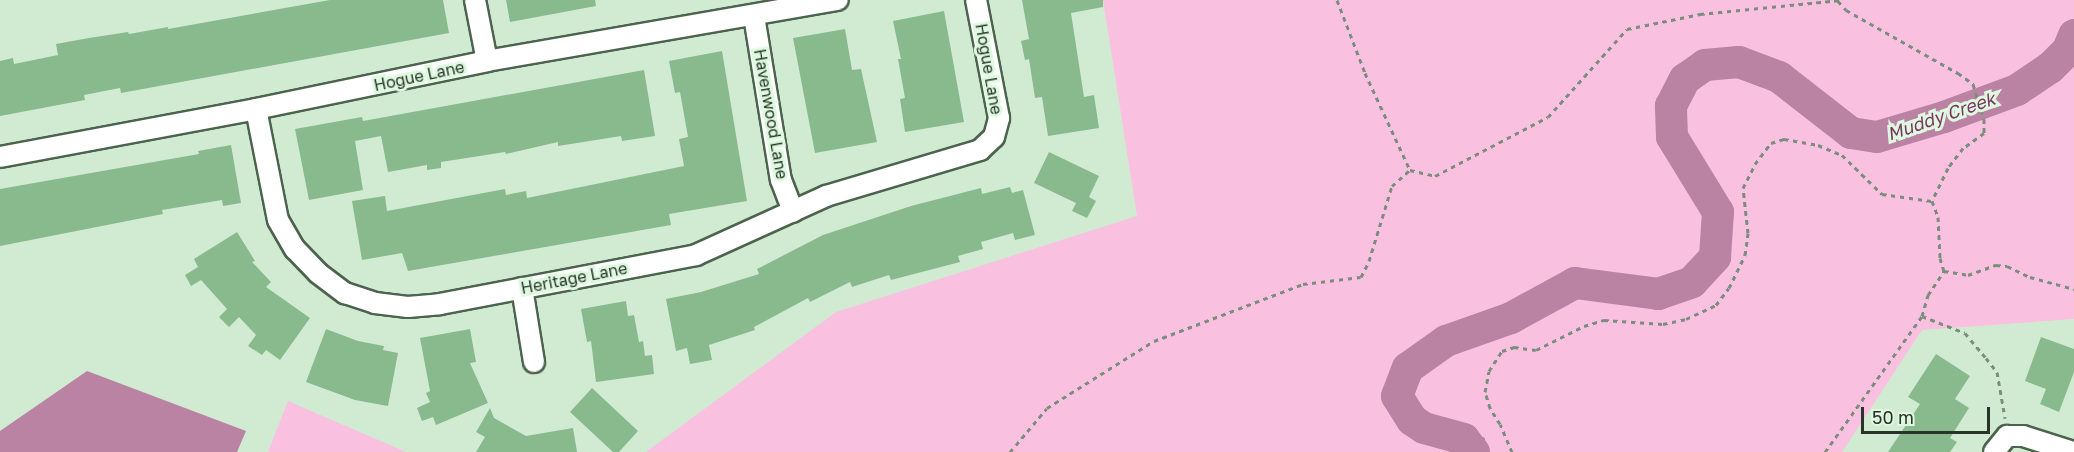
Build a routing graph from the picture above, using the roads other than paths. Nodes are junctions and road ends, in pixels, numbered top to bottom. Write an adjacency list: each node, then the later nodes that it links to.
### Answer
1 (475, 0): 5 (street)
2 (838, 0): 4 (street, Hogue Lane)
3 (976, 0): 7 (street, Hogue Lane)
4 (754, 16): 5 (street, Hogue Lane); 9 (street, Havenwood Lane)
5 (487, 62): 6 (street, Hogue Lane)
6 (256, 109): 8 (street, Hogue Lane); 10 (street, Heritage Lane)
7 (994, 137): 9 (street, Heritage Lane)
8 (0, 157)
9 (793, 212): 10 (street, Heritage Lane)
10 (522, 288): 11 (street)
11 (534, 362)
12 (1994, 452): 13 (street)
13 (2073, 452)

